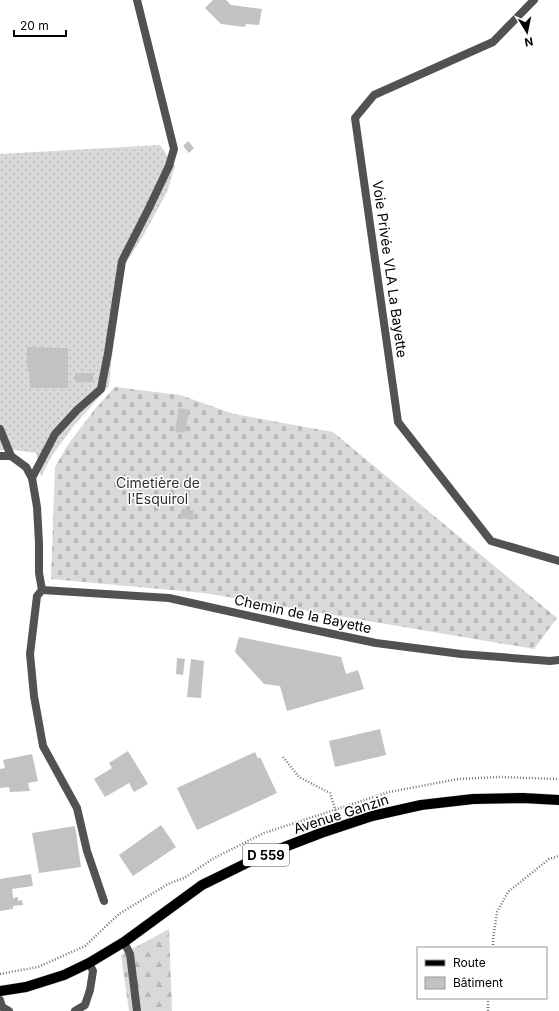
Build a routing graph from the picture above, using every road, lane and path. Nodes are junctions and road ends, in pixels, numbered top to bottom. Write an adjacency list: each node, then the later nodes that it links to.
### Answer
1 (137, 0): 6 (street)
2 (534, 0): 7 (street, Voie Privée VLA La Bayette)
3 (0, 429): 5 (street)
4 (0, 456): 5 (street)
5 (11, 456): 6 (street)
6 (32, 478): 8 (street)
7 (559, 562)
8 (42, 590): 9 (street, Chemin de la Bayette); 14 (street)
9 (559, 660)
10 (283, 757): 12 (path)
11 (559, 800): 12 (main road, Avenue Ganzin / D 559)
12 (342, 826): 15 (main road, Avenue Ganzin / D 559)
13 (559, 856): 16 (path)
14 (104, 901)
15 (124, 942): 17 (main road, Avenue Ganzin / D 559); 23 (street)
16 (493, 947)
17 (89, 963): 18 (main road, Avenue Ganzin / D 559); 22 (street)
18 (0, 991)
19 (488, 999): 24 (path)
20 (0, 1000): 21 (street)
21 (9, 1011)
22 (76, 1011)
23 (136, 1011)
24 (488, 1011)

